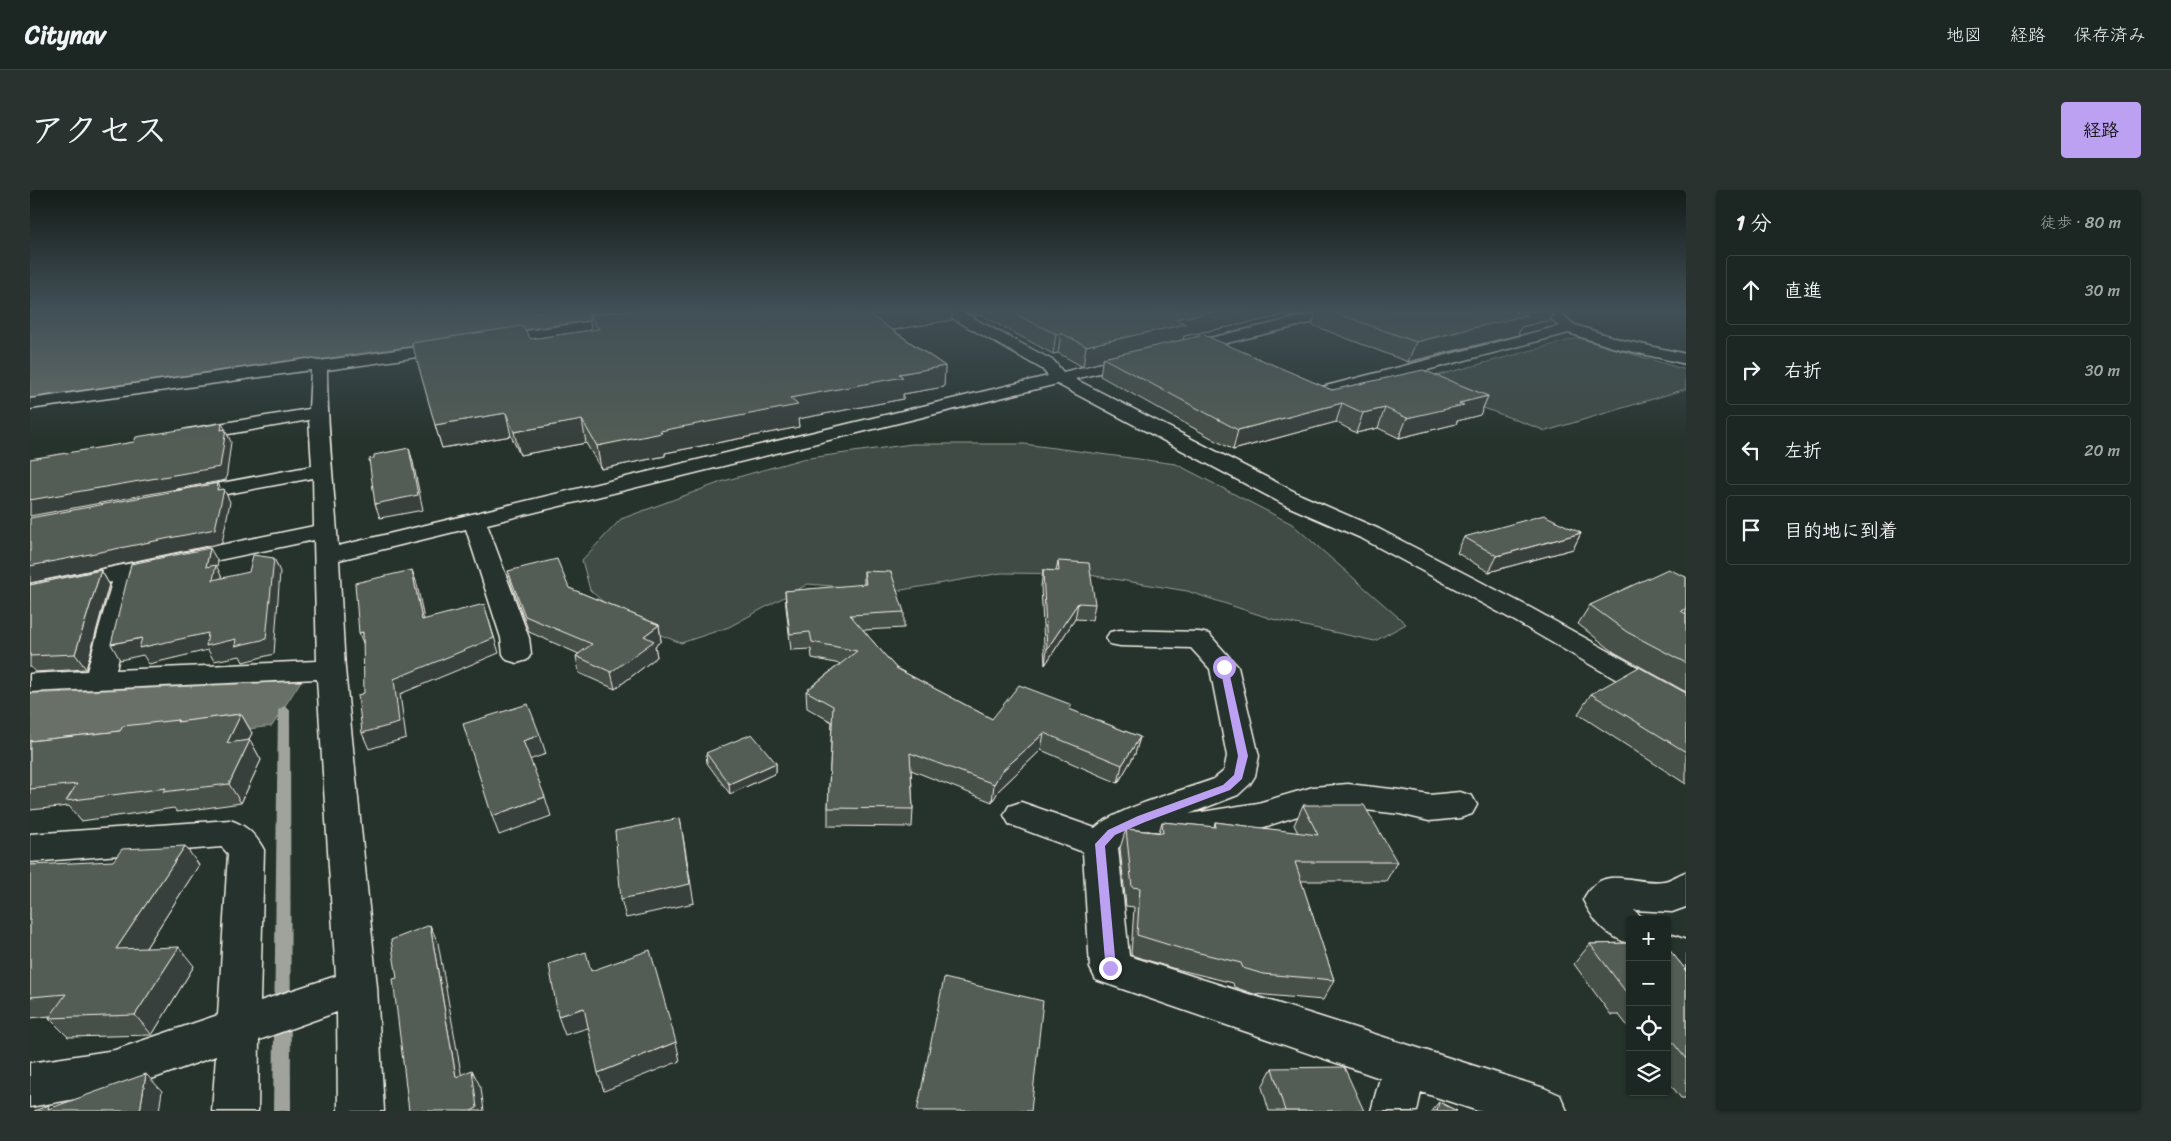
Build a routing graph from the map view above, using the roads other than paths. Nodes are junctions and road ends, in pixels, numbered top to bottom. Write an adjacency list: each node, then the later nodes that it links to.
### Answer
1 (402, 354): 9 (street)
2 (1028, 354): 10 (street)
3 (1157, 354): 10 (street)
4 (1221, 354): 7 (street)
5 (1470, 354): 11 (street)
6 (1663, 354): 8 (street)
7 (1225, 356)
8 (1686, 359)
9 (319, 366): 12 (street); 13 (street)
10 (1059, 378): 17 (street); 26 (street)
11 (1278, 379)
12 (30, 404)
13 (318, 413): 14 (street); 15 (street)
14 (174, 437)
15 (323, 470): 16 (street); 18 (street)
16 (167, 499)
17 (474, 520): 18 (street); 22 (street)
18 (326, 543): 19 (street); 23 (street)
19 (127, 572): 20 (street); 24 (street)
20 (30, 592)
21 (1120, 638): 29 (street)
22 (517, 654)
23 (331, 669): 24 (street); 36 (street)
24 (99, 680): 25 (street)
25 (30, 683)
26 (1686, 707)
27 (1460, 805): 29 (street)
28 (1021, 815): 30 (street)
29 (1142, 819): 30 (street)
30 (1100, 844): 38 (street)
31 (30, 848): 37 (street)
32 (1686, 887): 33 (street)
33 (1626, 925)
34 (1671, 952): 35 (street)
35 (1686, 959)
36 (339, 993): 37 (street); 41 (street)
37 (247, 1025): 39 (street); 40 (street)
38 (1405, 1066): 42 (street); 43 (street)
39 (30, 1085)
40 (235, 1111)
41 (361, 1111)
42 (1394, 1111)
43 (1544, 1111)

